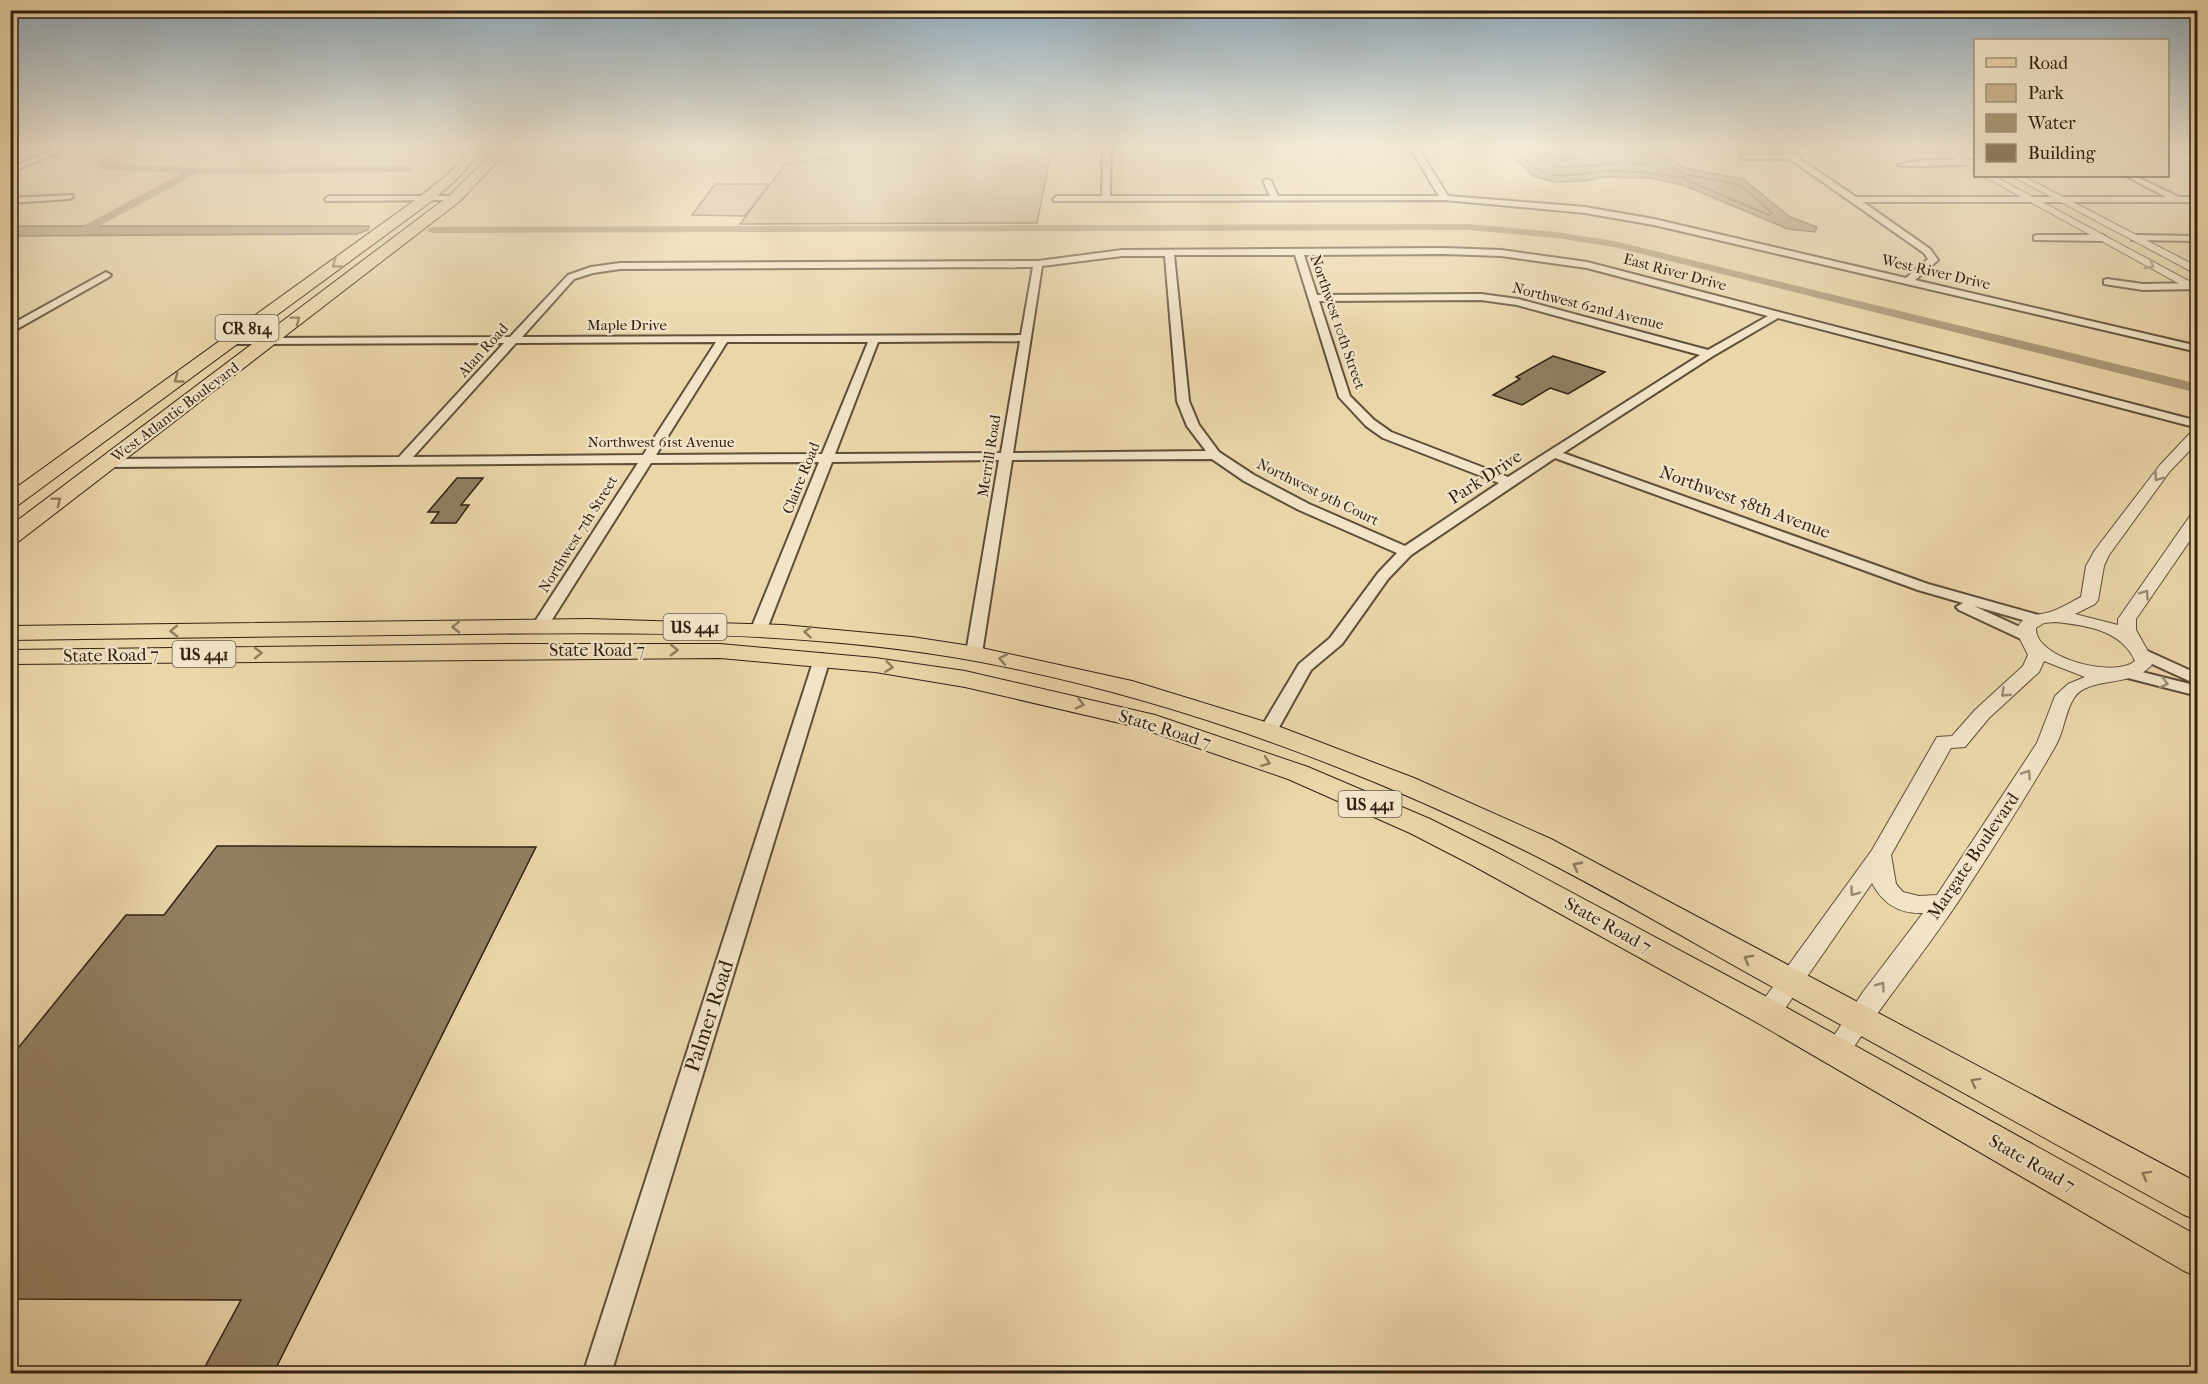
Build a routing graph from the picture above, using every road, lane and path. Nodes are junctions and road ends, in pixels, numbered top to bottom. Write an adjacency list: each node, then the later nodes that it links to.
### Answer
1 (407, 213): 26 (main road, West Atlantic Boulevard / CR 814, one-way to 26)
2 (436, 213): 27 (main road, West Atlantic Boulevard / CR 814, one-way to 2)
3 (1600, 213): 17 (street, West River Drive)
4 (1872, 213): 17 (street)
5 (2056, 213): 8 (street)
6 (2088, 213): 9 (street)
7 (2037, 238): 8 (street)
8 (2103, 238): 19 (street, one-way to 19)
9 (2135, 238): 10 (street); 15 (street)
10 (2195, 239)
11 (1298, 251): 12 (street, East River Drive); 20 (street, Northwest 10th Street); 21 (street, East River Drive)
12 (1169, 252): 13 (street, East River Drive); 34 (street, Northwest 9th Court)
13 (1038, 264): 14 (street, East River Drive); 23 (street, Merrill Road)
14 (591, 270): 28 (street, Alan Road)
15 (2198, 272)
16 (106, 275): 22 (street)
17 (1908, 280): 29 (street, West River Drive)
18 (2107, 282): 19 (street)
19 (2195, 288)
20 (1315, 298): 30 (street, Northwest 62nd Avenue); 40 (street, Northwest 10th Street)
21 (1778, 315): 30 (street, Park Drive); 31 (street, East River Drive)
22 (10, 330)
23 (1025, 338): 24 (street, Maple Drive); 35 (street, Merrill Road)
24 (874, 339): 25 (street, Maple Drive); 36 (street, Claire Road)
25 (723, 340): 28 (street, Maple Drive); 37 (street, Northwest 7th Street)
26 (230, 341): 27 (street, Maple Drive); 41 (main road, West Atlantic Boulevard / CR 814, one-way to 41)
27 (269, 341): 28 (street, Maple Drive); 39 (main road, West Atlantic Boulevard / CR 814)
28 (511, 341): 38 (street, Alan Road)
29 (2198, 349)
30 (1709, 354): 33 (street, Park Drive)
31 (2198, 425)
32 (2198, 433): 46 (street, one-way to 46)
33 (1555, 454): 40 (street, Park Drive); 45 (street, Northwest 58th Avenue)
34 (1215, 455): 35 (street, Northwest 61st Avenue); 44 (street, Northwest 9th Court)
35 (1006, 457): 36 (street, Northwest 61st Avenue); 56 (street, Merrill Road)
36 (827, 458): 37 (street, Northwest 61st Avenue); 49 (street, Claire Road)
37 (645, 459): 38 (street, Northwest 61st Avenue); 47 (street, Northwest 7th Street)
38 (403, 460): 39 (street, Northwest 61st Avenue)
39 (107, 463): 43 (main road, West Atlantic Boulevard / CR 814, one-way to 39)
40 (1509, 482): 44 (street, Park Drive)
41 (10, 502)
42 (2198, 516): 53 (street, one-way to 42)
43 (10, 537)
44 (1406, 552): 63 (street, Park Drive)
45 (1923, 587): 46 (street, Northwest 58th Avenue); 51 (street, Northwest 58th Avenue)
46 (2046, 618): 51 (street); 53 (street)
47 (540, 626): 48 (main road, State Road 7 / US 441); 50 (main road, State Road 7 / US 441, one-way to 50); 54 (main road)
48 (620, 626): 49 (main road, State Road 7 / US 441); 55 (main road)
49 (759, 629): 52 (main road, State Road 7 / US 441, one-way to 49)
50 (10, 633)
51 (2031, 642): 59 (street); 64 (street, one-way to 64)
52 (908, 643): 56 (main road, State Road 7 / US 441); 58 (main road)
53 (2138, 649): 59 (street); 60 (street)
54 (447, 651): 55 (main road, State Road 7 / US 441); 57 (main road, State Road 7 / US 441, one-way to 54)
55 (516, 651): 58 (main road, State Road 7 / US 441, one-way to 58)
56 (974, 653): 63 (main road, State Road 7 / US 441, one-way to 56)
57 (10, 657)
58 (822, 659): 62 (main road, State Road 7 / US 441, one-way to 62); 72 (street, Palmer Road)
59 (2122, 675): 61 (street, one-way to 61); 65 (street, Margate Boulevard, one-way to 59)
60 (2198, 680)
61 (2198, 691)
62 (1146, 721): 63 (main road); 67 (main road, State Road 7 / US 441, one-way to 67)
63 (1268, 731): 66 (main road, State Road 7 / US 441, one-way to 63)
64 (1880, 855): 65 (street); 66 (street, one-way to 66)
65 (1944, 902): 68 (street, Margate Boulevard, one-way to 65)
66 (1790, 981): 67 (street); 68 (main road, State Road 7 / US 441)
67 (1768, 1013): 69 (main road, State Road 7 / US 441)
68 (1858, 1017): 69 (street, Margate Boulevard); 70 (main road, State Road 7 / US 441, one-way to 68)
69 (1836, 1052): 71 (main road, State Road 7 / US 441)
70 (2198, 1203)
71 (2198, 1258)
72 (597, 1374)

